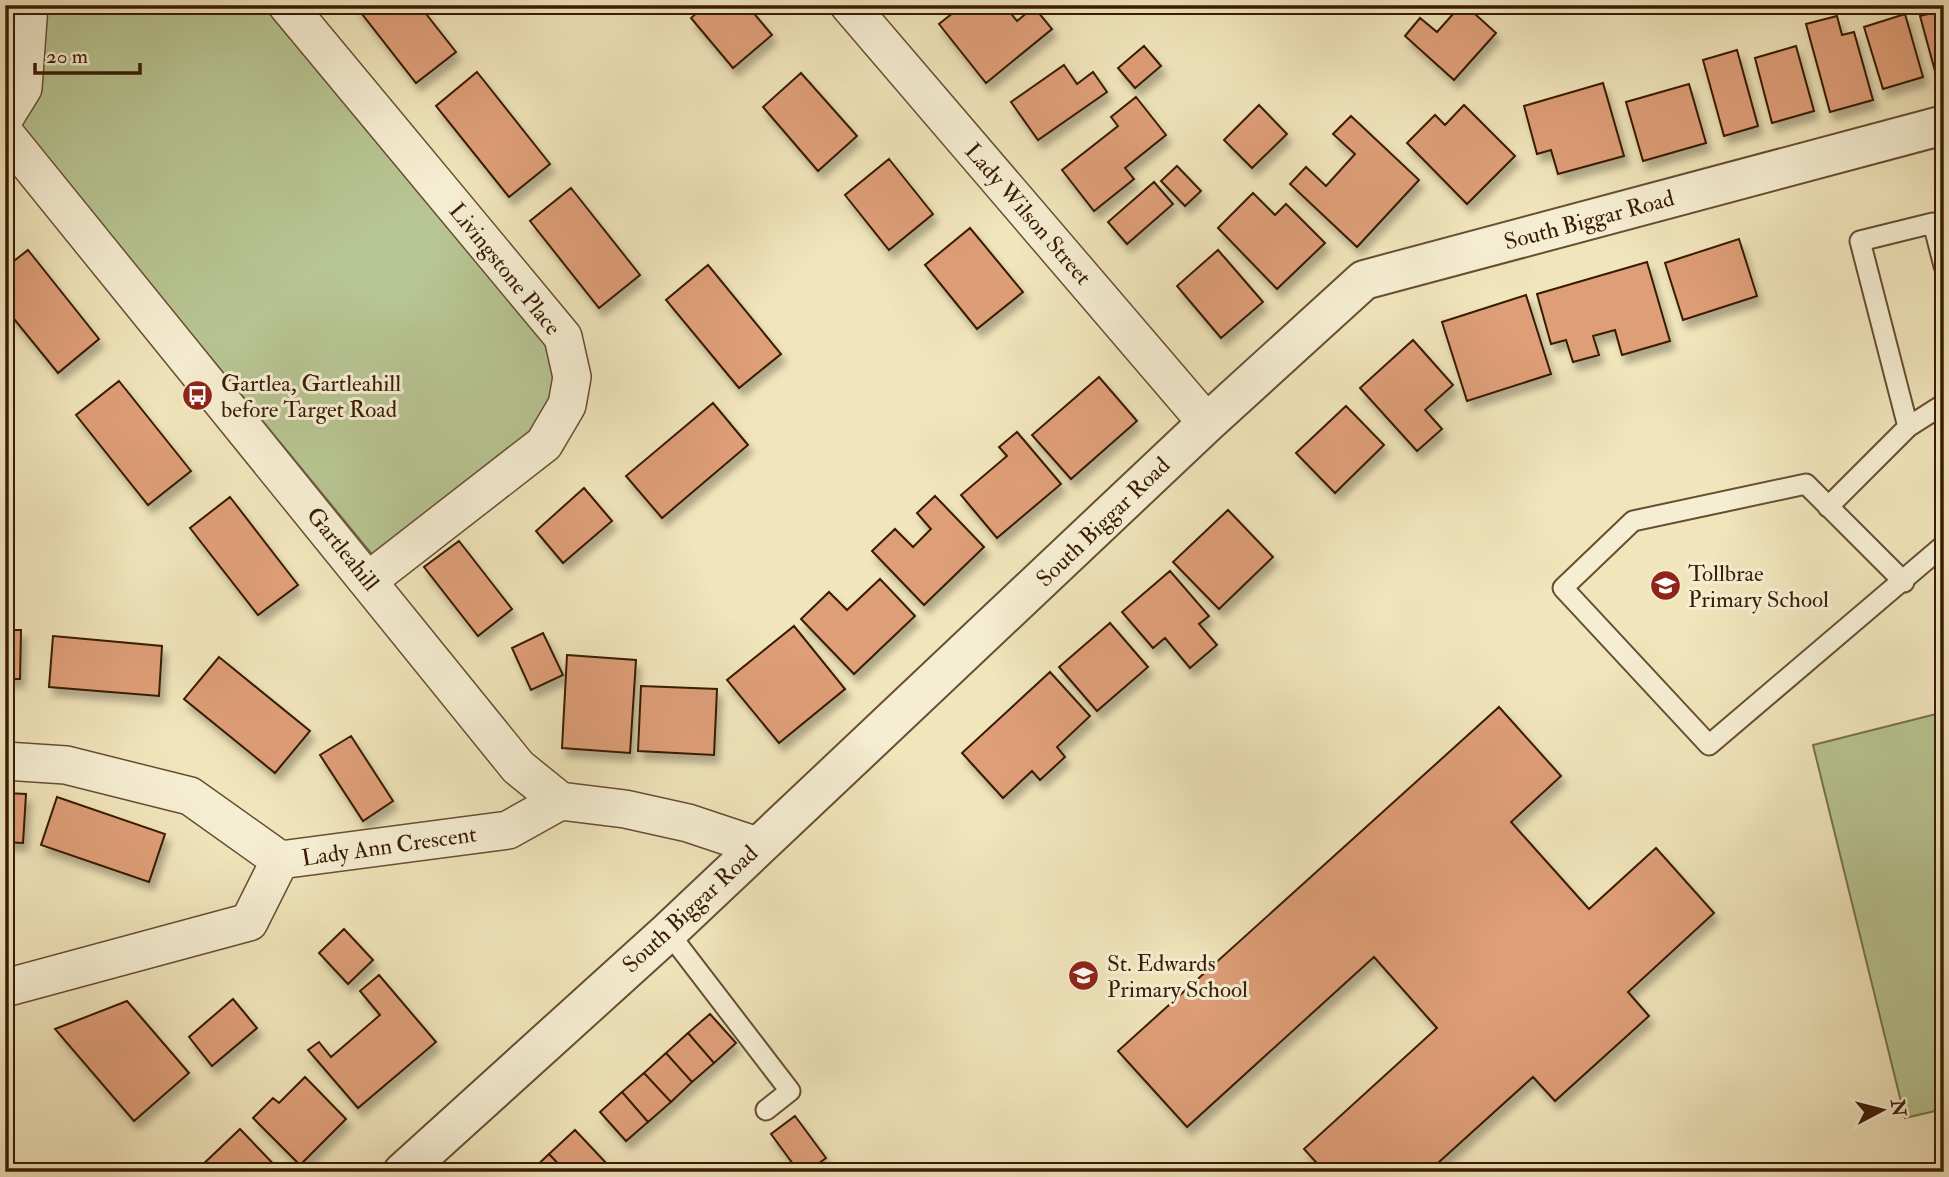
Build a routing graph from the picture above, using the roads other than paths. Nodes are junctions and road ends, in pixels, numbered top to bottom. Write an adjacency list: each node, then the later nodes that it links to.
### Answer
1 (29, 5): 4 (street)
2 (287, 5): 13 (street, Livingstone Place)
3 (849, 5): 9 (street, Lady Wilson Street)
4 (5, 117)
5 (1944, 125): 9 (street, South Biggar Road)
6 (5, 134): 13 (street, Gartleahill)
7 (1944, 266): 10 (lane)
8 (1944, 404): 10 (lane)
9 (1207, 423): 17 (street, South Biggar Road)
10 (1908, 427): 11 (lane)
11 (1828, 507): 14 (lane); 14 (lane)
12 (1944, 545): 14 (lane)
13 (369, 580): 16 (street, Gartleahill)
14 (1904, 582)
15 (5, 761): 18 (street)
16 (561, 801): 17 (street); 18 (street, Lady Ann Crescent)
17 (757, 846): 19 (street, South Biggar Road)
18 (280, 860): 20 (street, Lady Ann Crescent)
19 (668, 932): 21 (lane); 22 (street, South Biggar Road)
20 (5, 988)
21 (765, 1111)
22 (403, 1172)

